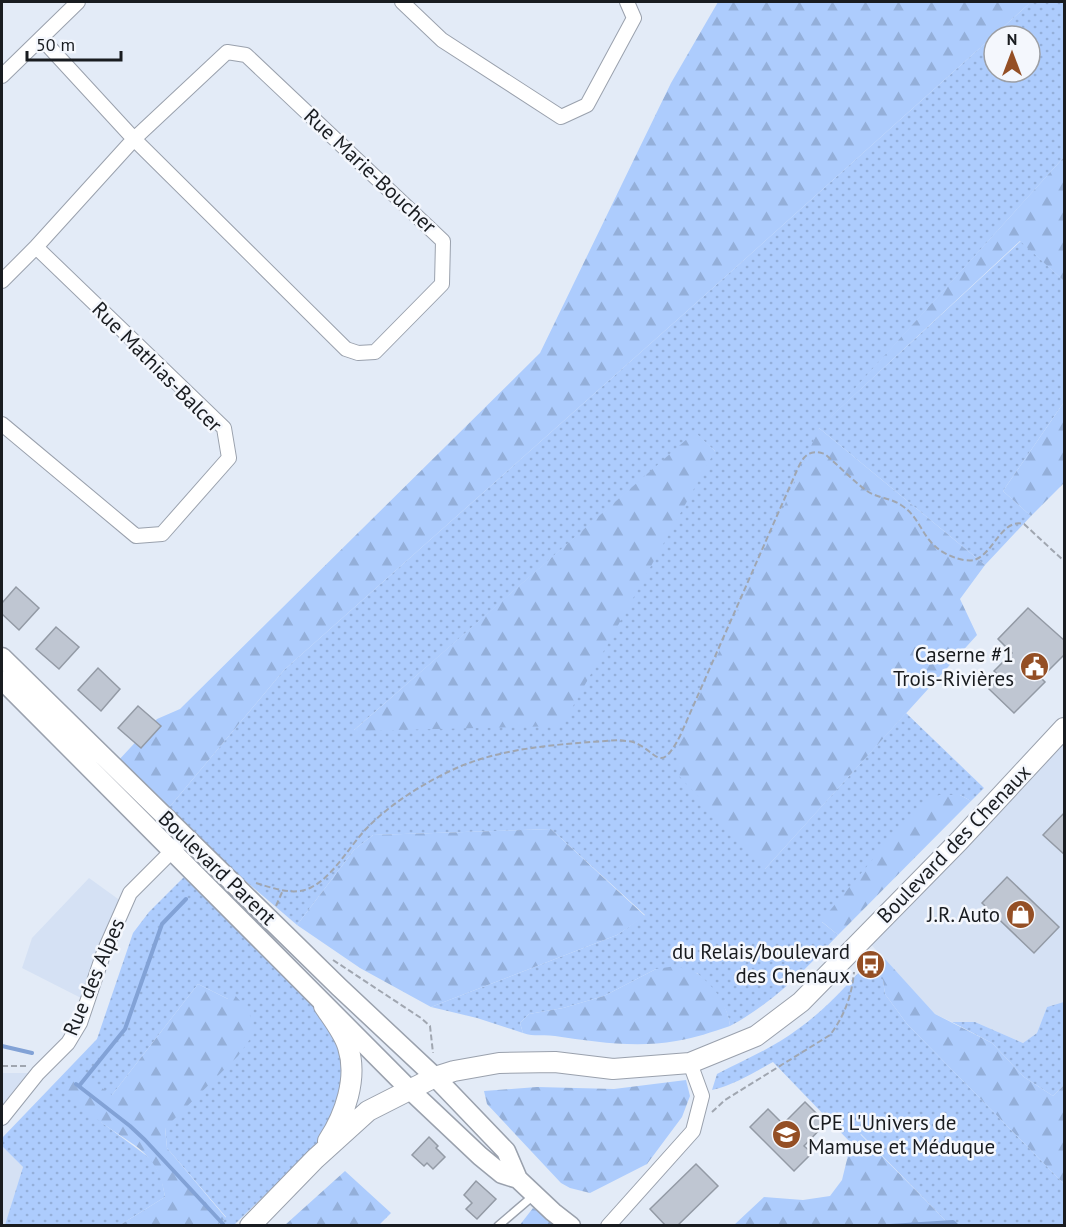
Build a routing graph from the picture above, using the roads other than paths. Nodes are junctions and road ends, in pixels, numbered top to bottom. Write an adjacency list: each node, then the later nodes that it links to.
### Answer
1 (78, 2): 4 (street)
2 (402, 2): 3 (street)
3 (627, 2)
4 (41, 38): 5 (street); 6 (street, Rue Marie-Boucher)
5 (2, 76)
6 (134, 139): 6 (street, Rue Marie-Boucher); 7 (street, Rue Marie-Boucher)
7 (36, 247): 8 (street, Rue Marie-Boucher); 9 (street, Rue Mathias-Balcer)
8 (2, 281)
9 (2, 424)
10 (2, 657): 13 (street, Boulevard Parent)
11 (2, 680): 14 (street, Boulevard Parent)
12 (1065, 728): 16 (main road, Boulevard des Chenaux)
13 (186, 837): 14 (street, Rue des Alpes); 17 (street, Boulevard Parent)
14 (172, 851): 15 (street, Boulevard Parent); 19 (street, Rue des Alpes)
15 (324, 1006): 18 (street, Boulevard Parent); 20 (main road)
16 (690, 1063): 17 (main road, Boulevard des Chenaux); 26 (street)
17 (435, 1077): 18 (main road, Boulevard des Chenaux); 21 (street, Boulevard Parent)
18 (409, 1089): 20 (main road, Boulevard des Chenaux); 21 (street, Boulevard Parent)
19 (2, 1118)
20 (315, 1159): 23 (main road, Boulevard des Chenaux)
21 (518, 1179): 22 (street)
22 (535, 1194): 24 (lane); 25 (street)
23 (250, 1226)
24 (498, 1226)
25 (571, 1226)
26 (608, 1226)

